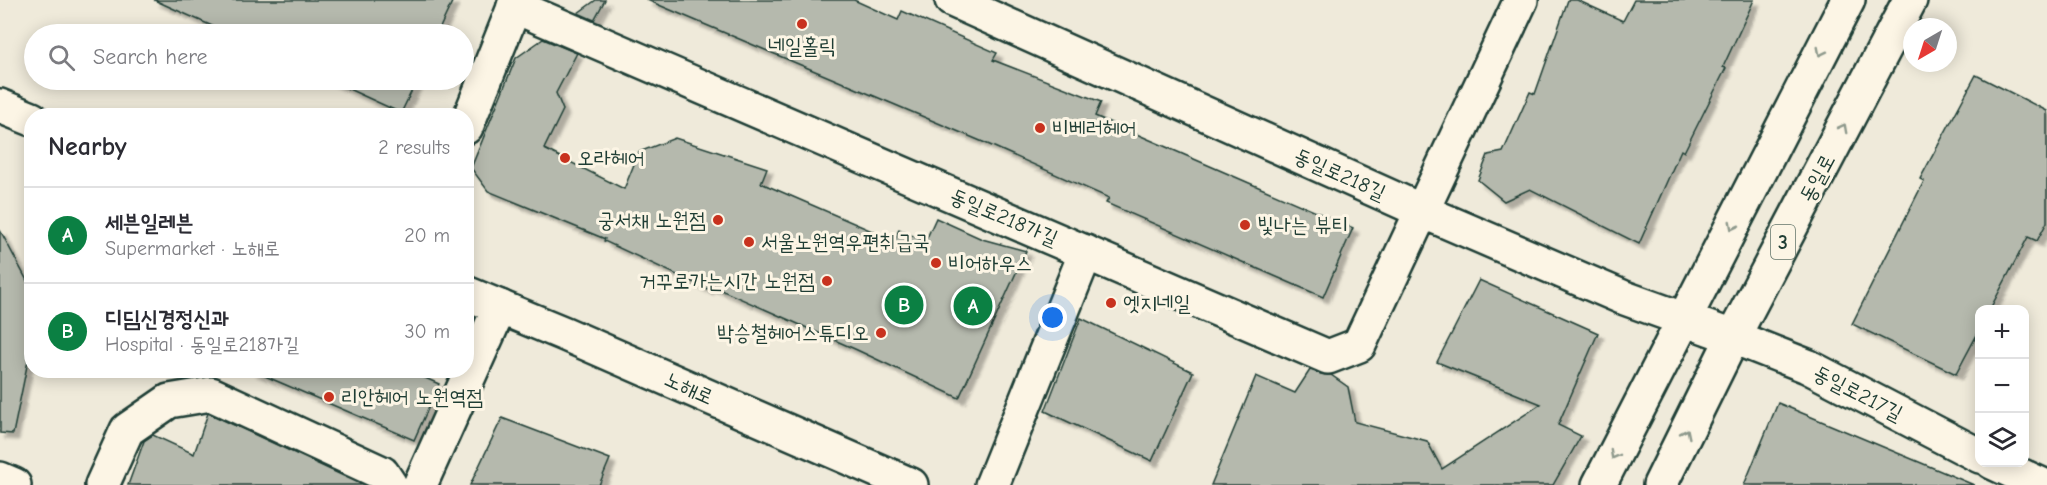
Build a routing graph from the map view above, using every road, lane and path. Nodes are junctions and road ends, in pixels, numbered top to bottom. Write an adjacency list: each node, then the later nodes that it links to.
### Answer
1 (952, 0): 9 (street, 동일로218길)
2 (1521, 0): 9 (street, 동일로218가길)
3 (1848, 0): 13 (street, one-way to 13)
4 (1910, 0): 14 (street, 동일로 / 3, one-way to 4)
5 (516, 3): 7 (street); 10 (street, 동일로218가길)
6 (0, 106): 8 (street)
7 (474, 108)
8 (24, 116)
9 (1422, 211): 10 (street, 동일로218가길); 13 (street, 동일로218길)
10 (1086, 252): 25 (street)
11 (474, 296): 12 (street, 노해로)
12 (500, 307): 15 (street); 24 (street, 노해로)
13 (1685, 320): 14 (street, 동일로218길); 26 (street, one-way to 26)
14 (1733, 337): 17 (street, 동일로217길); 27 (street, 동일로 / 3, one-way to 14)
15 (474, 365)
16 (468, 378): 23 (street)
17 (1975, 459)
18 (1989, 467): 28 (street, 동일로217길)
19 (0, 479): 20 (street)
20 (14, 485)
21 (102, 485): 22 (street)
22 (390, 485)
23 (420, 485)
24 (911, 485)
25 (992, 485)
26 (1599, 485)
27 (1660, 485)
28 (2042, 485)

